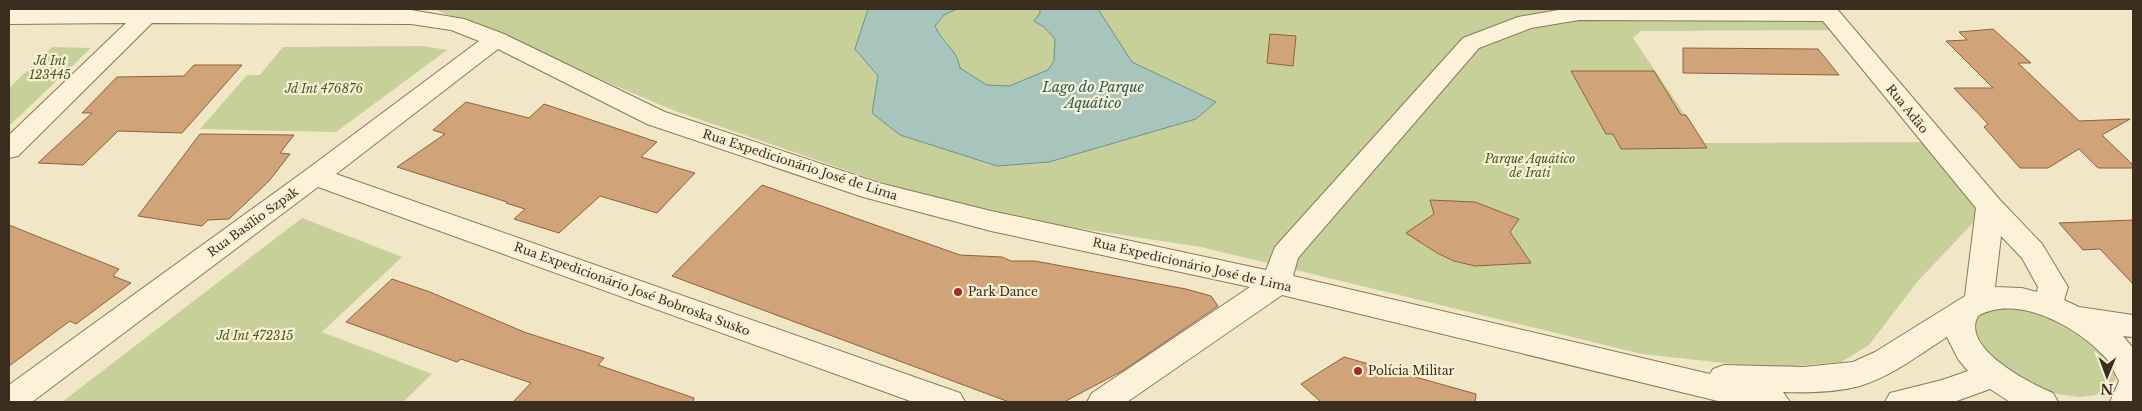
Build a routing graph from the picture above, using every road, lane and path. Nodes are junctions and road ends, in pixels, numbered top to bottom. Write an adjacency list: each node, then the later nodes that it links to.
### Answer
1 (1827, 11): 8 (street, Rua Adão); 9 (street)
2 (342, 12): 4 (street, Rua Expedicionário José de Lima); 5 (street, Rua Expedicionário José de Lima)
3 (9, 17): 4 (street, Rua Expedicionário José de Lima)
4 (146, 17): 6 (street)
5 (496, 39): 7 (street, Rua Basílio Szpak); 9 (street, Rua Expedicionário José de Lima)
6 (9, 150)
7 (315, 176): 17 (street, Rua Basílio Szpak); 18 (street, Rua Expedicionário José Bobroska Susko)
8 (1990, 207): 10 (street); 11 (street, Rua Adão)
9 (1276, 284): 13 (street, Rua Expedicionário José de Lima); 19 (street)
10 (1973, 305): 11 (street); 13 (street, Rua Expedicionário José de Lima); 16 (street)
11 (2060, 311): 12 (street); 14 (street)
12 (2133, 326)
13 (1655, 374): 20 (street, Rua Expedicionário José de Lima)
14 (2133, 377)
15 (2133, 385): 23 (street)
16 (2000, 387): 21 (street); 22 (street)
17 (9, 402)
18 (950, 402)
19 (1103, 402)
20 (1774, 402)
21 (1902, 402)
22 (2042, 402)
23 (2126, 402)

